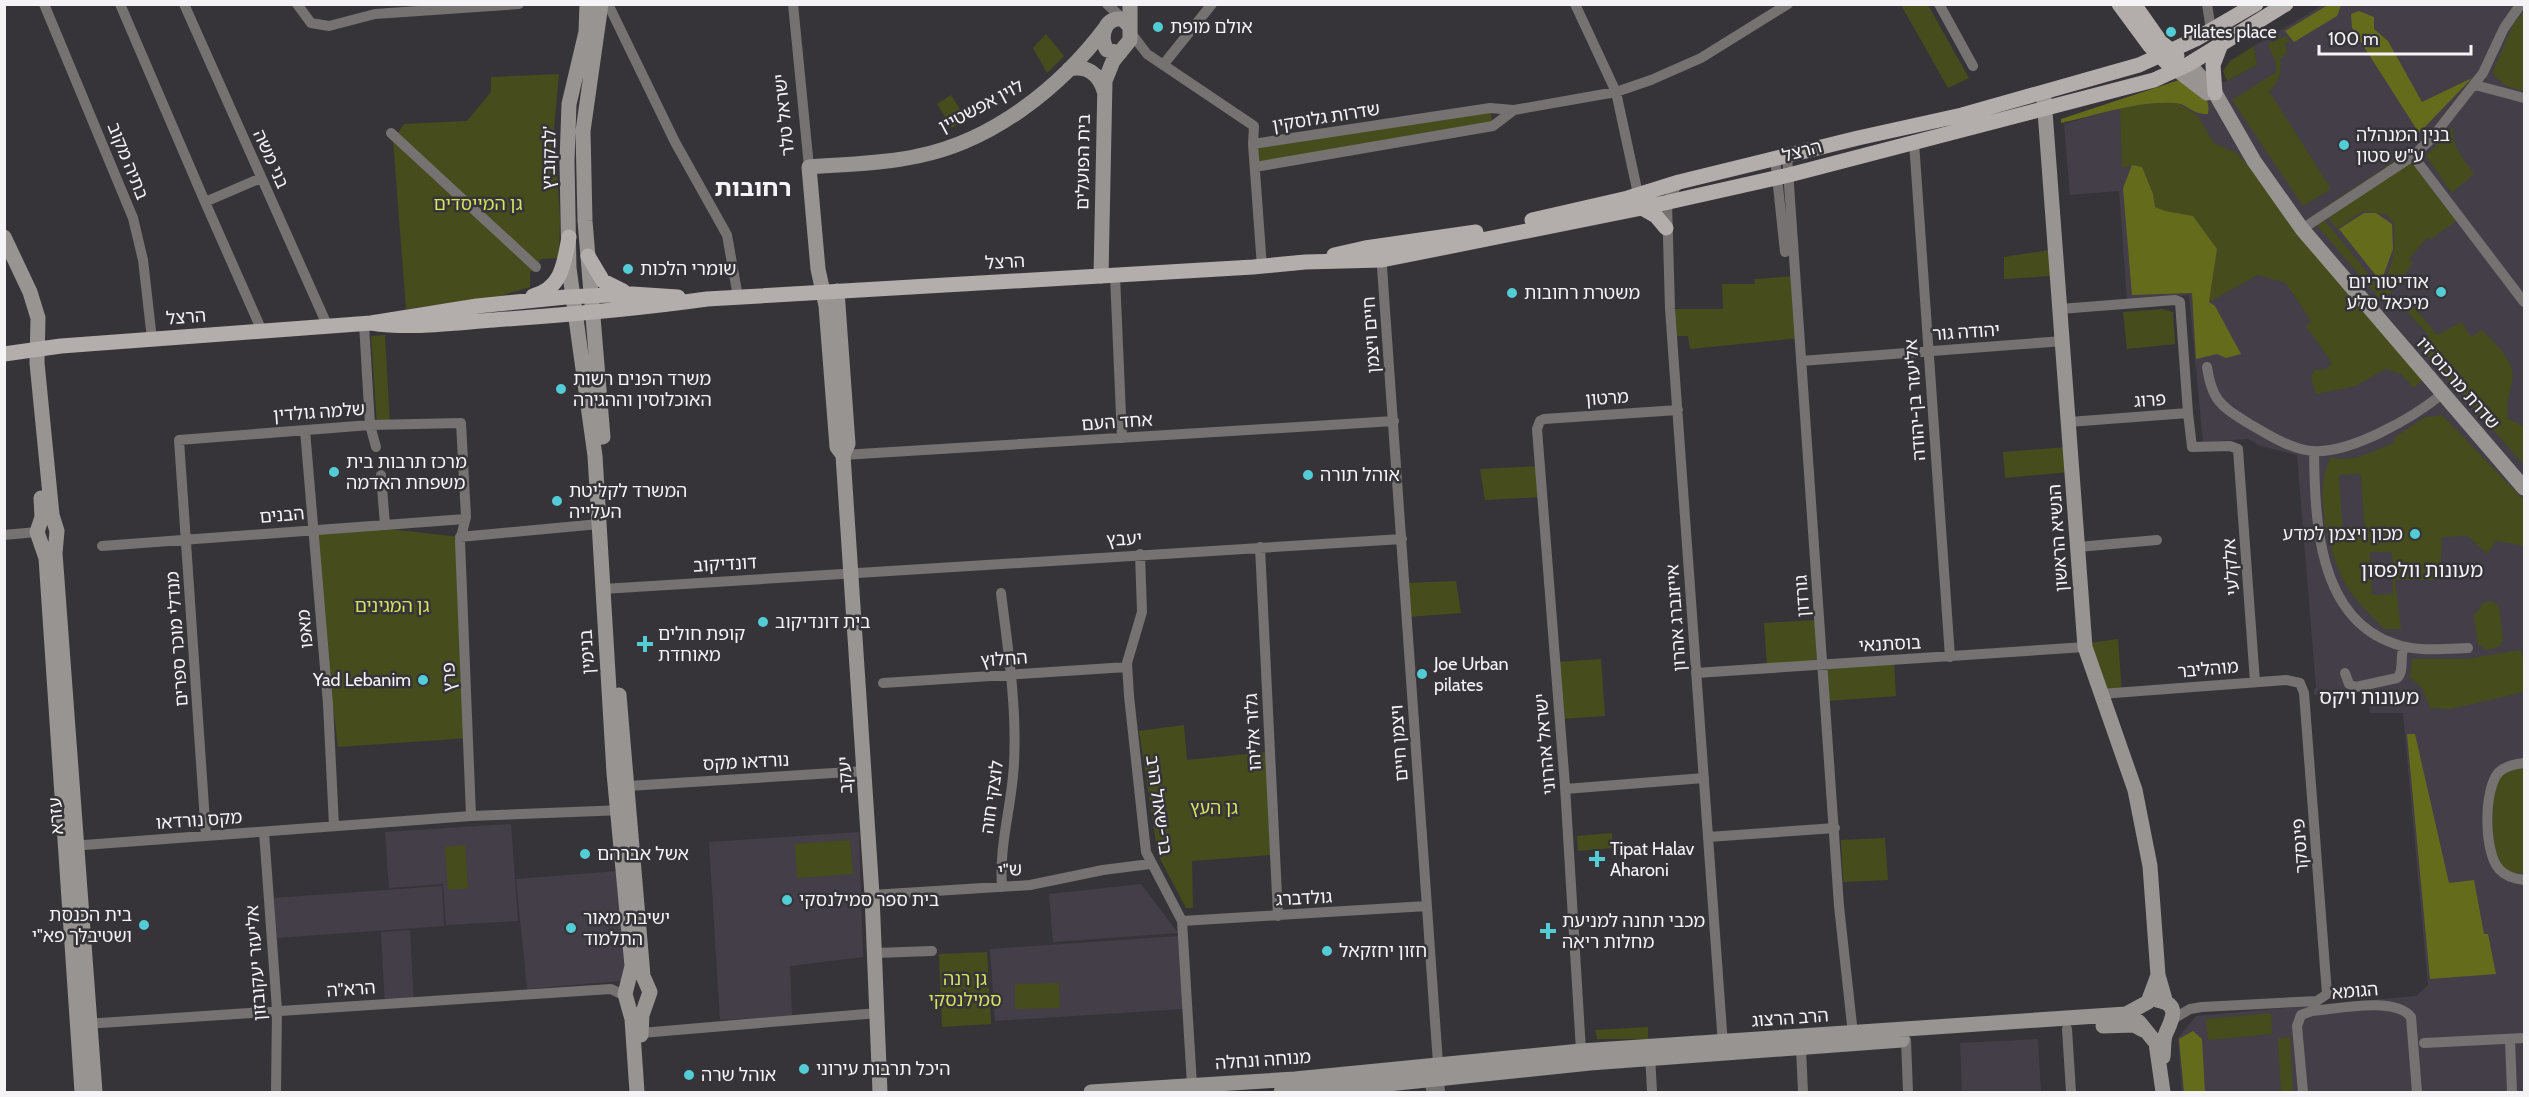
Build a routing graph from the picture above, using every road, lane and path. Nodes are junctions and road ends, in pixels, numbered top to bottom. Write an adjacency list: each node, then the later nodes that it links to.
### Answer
1 (44, 4): 80 (street, בתיה מקוב)
2 (120, 4): 53 (street)
3 (184, 4): 50 (street, בני משה)
4 (297, 4): 20 (street)
5 (519, 4): 19 (street)
6 (608, 4): 70 (street)
7 (793, 4): 47 (street, ישראל טלר)
8 (1212, 4): 28 (street)
9 (1575, 4): 35 (street)
10 (1788, 4): 35 (street, שדרות גלוסקין)
11 (1939, 4): 30 (street)
12 (2119, 4): 22 (main road)
13 (2134, 4): 27 (main road)
14 (2207, 4): 23 (street)
15 (2256, 4): 23 (main road, הרצל)
16 (2286, 4): 24 (main road, הרצל)
17 (2521, 4): 33 (street)
18 (589, 5): 58 (street, לבקוביץ'); 62 (street, לבקוביץ')
19 (486, 6): 20 (street)
20 (390, 9)
21 (1120, 17): 25 (street, בית הפועלים); 25 (street); 26 (street, שדרות גלוסקין); 32 (street, לוין אפשטיין)
22 (2136, 28): 27 (main road); 29 (main road)
23 (2211, 30): 27 (main road, הרצל)
24 (2221, 44): 31 (main road, הרצל); 36 (main road)
25 (1121, 52): 26 (street, שדרות גלוסקין); 37 (street, בית הפועלים)
26 (1147, 54): 28 (street, שדרות גלוסקין)
27 (2165, 55): 29 (main road, הרצל); 31 (main road)
28 (1163, 65): 43 (street, שדרות גלוסקין)
29 (2139, 65): 34 (main road, הרצל)
30 (1974, 66)
31 (2183, 67): 36 (street, שדרת מרכוס זיו); 40 (main road, הרצל); 46 (street, שדרת מרכוס זיו)
32 (1069, 69): 37 (street); 47 (street, לוין אפשטיין)
33 (2475, 85): 38 (street); 44 (street)
34 (2048, 90): 40 (street, הנשיא הראשון); 45 (main road, הרצל)
35 (1616, 92): 39 (street, שדרות גלוסקין); 52 (street)
36 (2215, 93): 46 (street, שדרת מרכוס זיו)
37 (1104, 94): 65 (street, בית הפועלים)
38 (2524, 98)
39 (1514, 110): 43 (street, שדרות גלוסקין); 48 (street, שדרות גלוסקין)
40 (2043, 110): 42 (main road, הרצל); 74 (street, הנשיא הראשון)
41 (391, 133): 63 (street)
42 (1914, 142): 49 (main road, הרצל); 83 (street, אליעזר בן-יהודה)
43 (1252, 144): 48 (street)
44 (2413, 156): 56 (street); 72 (street)
45 (1781, 157): 49 (street); 51 (main road, הרצל)
46 (2254, 160): 56 (street, שדרת מרכוס זיו)
47 (809, 167): 66 (street, ישראל טלר)
48 (1255, 167): 64 (street)
49 (1783, 176): 54 (main road, הרצל); 59 (street, גורדון)
50 (261, 177): 53 (street); 78 (street, בני משה)
51 (1679, 182): 52 (main road, הרצל); 54 (street)
52 (1640, 201): 54 (main road, הרצל); 55 (main road); 60 (main road, הרצל)
53 (205, 202): 79 (street)
54 (1666, 202): 55 (street, אייזנברג אהרון)
55 (1666, 228): 88 (street, אייזנברג אהרון)
56 (2302, 229): 87 (street, שדרת מרכוס זיו)
57 (4, 237): 82 (street, עזרא)
58 (568, 237): 69 (street, לבקוביץ'); 73 (main road)
59 (1789, 251): 61 (street); 85 (street, גורדון)
60 (1381, 254): 64 (main road, הרצל); 90 (street, חיים ויצמן)
61 (1773, 255)
62 (588, 256): 67 (main road); 68 (street, לבקוביץ')
63 (536, 267)
64 (1262, 267): 65 (main road, הרצל)
65 (1108, 276): 66 (main road, הרצל); 96 (street)
66 (830, 292): 70 (main road, הרצל); 101 (street, יעקב)
67 (632, 294): 68 (main road, הרצל); 71 (main road, הרצל)
68 (591, 296): 69 (main road, הרצל); 75 (street, לבקוביץ')
69 (572, 297): 73 (main road, הרצל); 76 (street, לבקוביץ')
70 (738, 297): 71 (main road, הרצל)
71 (707, 299): 75 (main road, הרצל)
72 (2524, 302)
73 (509, 303): 77 (main road, הרצל)
74 (2060, 309): 81 (street, הנשיא הראשון); 89 (street)
75 (594, 313): 76 (main road, הרצל); 119 (street, בנימין)
76 (574, 314): 77 (main road, הרצל); 106 (street, בנימין)
77 (367, 323): 78 (main road, הרצל); 94 (street)
78 (328, 327): 79 (main road, הרצל)
79 (262, 332): 80 (main road, הרצל)
80 (152, 339): 82 (main road, הרצל)
81 (2063, 341): 83 (street, יהודה גור); 92 (street, הנשיא הראשון)
82 (38, 348): 84 (main road, הרצל); 108 (street, עזרא)
83 (1928, 351): 85 (street, יהודה גור); 124 (street, אליעזר בן-יהודה)
84 (4, 354)
85 (1801, 361): 125 (street, גורדון)
86 (2207, 367): 100 (street)
87 (2442, 394): 100 (street); 103 (street, שדרת מרכוס זיו)
88 (1678, 410): 91 (street, מרטון); 127 (street, אייזנברג אהרון)
89 (2188, 413): 92 (street, פרוג); 99 (street, פרוג)
90 (1394, 421): 96 (street, אחד העם); 111 (street, ויצמן חיים)
91 (1540, 421): 139 (street, ישראל אהרוני)
92 (2069, 422): 116 (street, הנשיא הראשון)
93 (461, 423): 94 (street, שלמה גולדין); 104 (street, פרץ)
94 (370, 425): 95 (street, שלמה גולדין); 98 (street)
95 (305, 430): 97 (street, שלמה גולדין); 107 (street, מאפו)
96 (1122, 438): 101 (street, אחד העם)
97 (179, 440): 112 (street, מנדלי מוכר ספרים)
98 (376, 447)
99 (2238, 449): 130 (street, אלקלעי)
100 (2314, 452): 122 (street)
101 (843, 456): 118 (street, יעקב)
102 (381, 475): 105 (street)
103 (2524, 488)
104 (465, 519): 105 (street, הבנים); 110 (street, פרץ)
105 (385, 525): 107 (street, הבנים)
106 (599, 525): 110 (street); 119 (street, בנימין)
107 (312, 530): 112 (street, הבנים); 142 (street, מאפו)
108 (46, 532): 109 (street); 147 (street, עזרא)
109 (4, 535)
110 (460, 537): 141 (street, פרץ)
111 (1402, 539): 115 (street, יעבץ); 152 (street, ויצמן חיים)
112 (187, 540): 114 (street, הבנים); 145 (street, מנדלי מוכר ספרים)
113 (2157, 540): 116 (street)
114 (102, 546)
115 (1260, 547): 117 (street, יעבץ); 153 (street, גלזר אליהו)
116 (2078, 547): 121 (street, הנשיא הראשון)
117 (1140, 554): 118 (street, יעבץ); 126 (street)
118 (849, 572): 119 (street, דונדיקוב); 135 (street, יעקב)
119 (607, 589): 136 (street, בנימין); 138 (street, בנימין)
120 (1001, 593): 129 (street, לוצקי חוה)
121 (2085, 647): 124 (street, בוסתנאי); 132 (street, הנשיא הראשון)
122 (2404, 647): 123 (street); 128 (street)
123 (2468, 648)
124 (1950, 657): 125 (street, בוסתנאי)
125 (1824, 664): 127 (street, בוסתנאי); 143 (street, גורדון)
126 (1127, 667): 129 (street, החלוץ); 148 (street, בר-שאול הרב)
127 (1696, 673): 137 (street, אייזנברג אהרון)
128 (2345, 673)
129 (1010, 675): 131 (street, החלוץ); 150 (street, לוצקי חוה)
130 (2255, 682): 132 (street, מוהליבר); 133 (street, מוהליבר)
131 (883, 683)
132 (2101, 694): 157 (street, הנשיא הראשון)
133 (2305, 700): 166 (street, פינסקר)
134 (2524, 763): 149 (street)
135 (865, 771): 138 (street, נורדאו מקס); 151 (street, יעקב)
136 (614, 773): 138 (street); 140 (street, בנימין)
137 (1704, 778): 139 (street); 146 (street, אייזנברג אהרון)
138 (628, 786): 140 (street, בנימין)
139 (1565, 789): 179 (street, ישראל אהרוני)
140 (624, 810): 141 (street); 158 (street, בנימין); 159 (street, בנימין)
141 (471, 816): 142 (street)
142 (334, 826): 144 (street, מקס נורדאו)
143 (1835, 828): 146 (street); 169 (street, גורדון)
144 (264, 832): 145 (street, מקס נורדאו); 163 (street, אליעזר יעקובזון)
145 (206, 836): 147 (street, מקס נורדאו)
146 (1708, 837): 177 (street, אייזנברג אהרון)
147 (73, 846): 165 (street, עזרא)
148 (1150, 864): 150 (street, ש"י); 154 (street, בר-שאול הרב)
149 (2524, 880)
150 (1002, 887): 151 (street, ש"י)
151 (872, 895): 156 (street, יעקב)
152 (1427, 906): 153 (street, גולדברג); 181 (street, ויצמן חיים)
153 (1278, 916): 154 (street, גולדברג)
154 (1182, 921): 182 (street, בר-שאול הרב)
155 (932, 951): 156 (street)
156 (875, 953): 164 (street, יעקב)
157 (2158, 975): 161 (street, הנשיא הראשון); 162 (street, הנשיא הראשון)
158 (647, 986): 159 (street); 160 (street)
159 (627, 996): 160 (street); 163 (street, הרא"ה); 186 (street, בנימין)
160 (648, 1003): 170 (street)
161 (2146, 1003): 162 (street); 168 (street, הנשיא הראשון); 171 (street, הרב הרצוג)
162 (2166, 1003): 166 (street, הנשיא הראשון)
163 (277, 1010): 165 (street, הרא"ה); 185 (street, אליעזר יעקובזון)
164 (878, 1013): 170 (street); 188 (street, יעקב)
165 (85, 1024): 183 (street, עזרא); 184 (street, עזרא)
166 (2170, 1025): 168 (street); 180 (street, הנשיא הראשון)
167 (2067, 1029): 168 (street, הרב הרצוג); 171 (street, הרב הרצוג); 195 (street)
168 (2146, 1031): 180 (street, הנשיא הראשון)
169 (1851, 1033): 171 (street, הרב הרצוג); 174 (street, הרב הרצוג); 176 (street)
170 (640, 1034): 187 (street)
171 (1901, 1035): 176 (street, הרב הרצוג); 194 (street)
172 (2524, 1038): 173 (street)
173 (2510, 1039): 175 (street); 199 (street)
174 (1806, 1043): 176 (street, הרב הרצוג); 177 (street, הרב הרצוג); 193 (street)
175 (2424, 1043)
176 (1835, 1046)
177 (1725, 1048): 178 (street, הרב הרצוג)
178 (1650, 1054): 179 (street, הרב הרצוג); 192 (street)
179 (1585, 1057): 181 (street, הרב הרצוג)
180 (2162, 1069): 196 (street, הנשיא הראשון)
181 (1435, 1081): 182 (street, מנוחה ונחלה); 191 (street, מנוחה ונחלה)
182 (1195, 1088): 190 (street, מנוחה ונחלה)
183 (82, 1092)
184 (95, 1092)
185 (276, 1092)
186 (637, 1092)
187 (645, 1092)
188 (880, 1092)
189 (1091, 1092): 190 (street, מנוחה ונחלה)
190 (1111, 1092)
191 (1281, 1092)
192 (1652, 1092)
193 (1803, 1092)
194 (1908, 1092)
195 (2071, 1092)
196 (2163, 1092)
197 (2303, 1092): 198 (street, הגומא)
198 (2417, 1092)
199 (2512, 1092)

